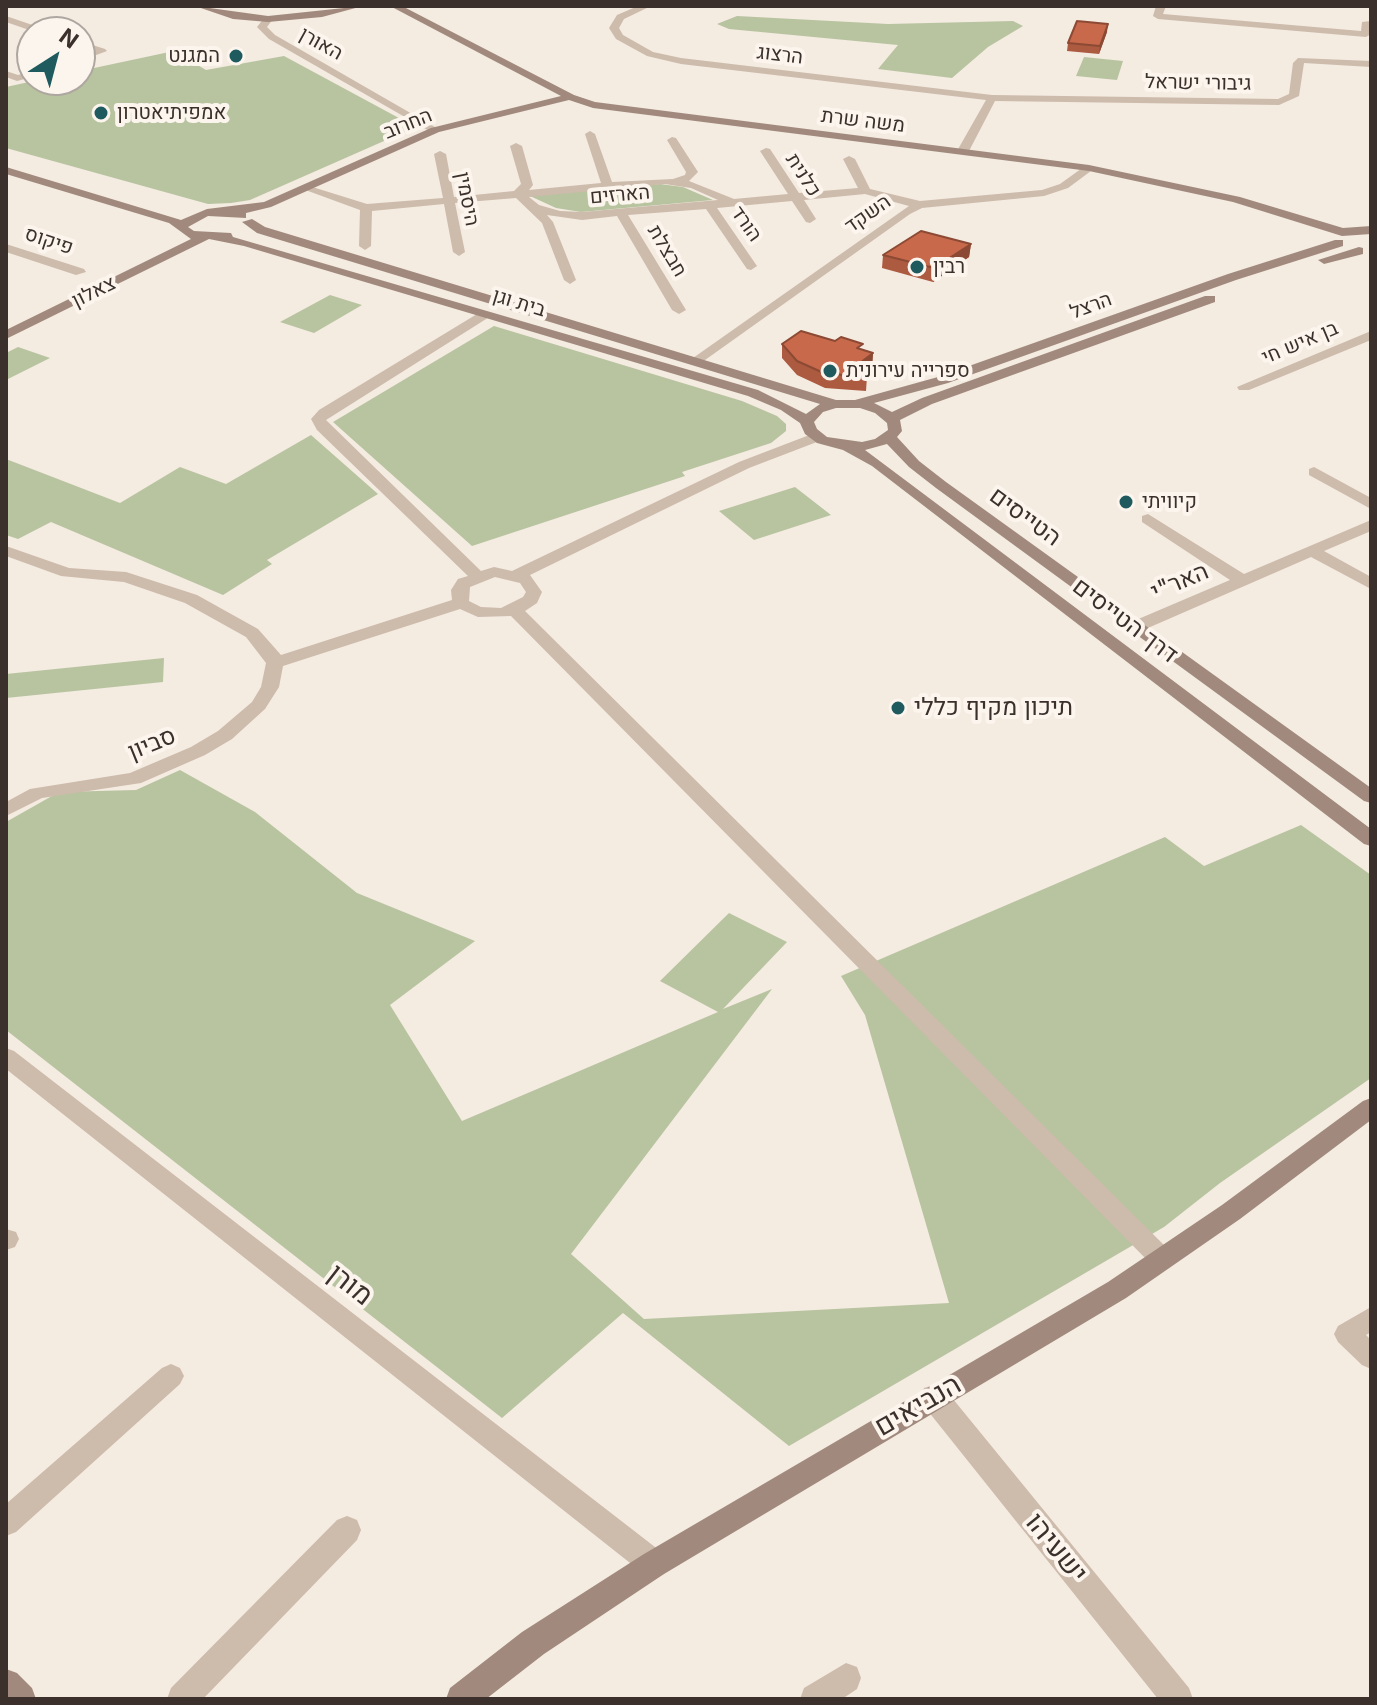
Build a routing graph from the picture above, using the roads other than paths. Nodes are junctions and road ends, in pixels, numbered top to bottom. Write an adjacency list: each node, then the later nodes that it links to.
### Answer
1 (200, 6): 6 (main road, האורן)
2 (358, 6): 6 (main road)
3 (395, 6): 9 (main road, משה שרת)
4 (646, 6): 10 (street, הרצוג)
5 (1161, 6): 7 (street)
6 (268, 19): 11 (street, האורן)
7 (1368, 29): 8 (street)
8 (1368, 64): 10 (street, גיבורי ישראל)
9 (570, 97): 11 (main road, החרוב); 16 (main road, משה שרת)
10 (992, 98): 16 (street)
11 (435, 130): 25 (main road, החרוב)
12 (590, 134): 24 (street)
13 (672, 140): 23 (street)
14 (516, 146): 27 (street)
15 (766, 151): 28 (street, כלנית)
16 (963, 151): 21 (main road, משה שרת)
17 (440, 154): 29 (street, היסמין)
18 (6, 156): 20 (main road)
19 (849, 159): 26 (street)
20 (36, 165)
21 (1089, 168): 33 (street, השקד); 43 (main road, משה שרת)
22 (6, 170): 42 (main road, בית וגן)
23 (677, 181): 24 (street, הארזים); 30 (street, הארזים)
24 (607, 185): 27 (street, הארזים)
25 (306, 188): 31 (main road, החרוב); 35 (street, הארזים)
26 (865, 191): 28 (street, הארזים); 33 (street, הארזים)
27 (518, 194): 29 (street, הארזים); 38 (street, הארזים); 50 (street)
28 (795, 197): 30 (street, הארזים); 39 (street, כלנית)
29 (449, 201): 35 (street, הארזים); 46 (street, היסמין)
30 (731, 202): 32 (street, הארזים)
31 (267, 205): 37 (main road, החרוב); 40 (main road, החרוב)
32 (709, 205): 38 (street, הארזים); 48 (street, הורד)
33 (920, 205): 55 (street, השקד)
34 (181, 208): 36 (main road)
35 (366, 208): 44 (street)
36 (212, 212): 37 (main road); 42 (main road)
37 (231, 212): 40 (main road, בית וגן)
38 (621, 213): 51 (street, חבצלת)
39 (810, 219)
40 (248, 221): 42 (main road, החרוב); 55 (main road, בית וגן)
41 (1371, 230): 43 (main road)
42 (198, 234): 52 (main road, בית וגן); 53 (main road, צאלון)
43 (1341, 237): 47 (main road, משה שרת); 58 (main road, הרצל)
44 (365, 246)
45 (6, 248): 49 (street, פיקוס)
46 (459, 252)
47 (1365, 252): 59 (main road, הרצל)
48 (751, 266)
49 (80, 272)
50 (570, 280)
51 (679, 310)
52 (487, 314): 60 (main road, בית וגן); 71 (street)
53 (6, 335)
54 (1371, 335): 56 (street, בן איש חי)
55 (698, 361): 57 (main road, בית וגן)
56 (1244, 387)
57 (835, 404): 58 (main road); 60 (main road)
58 (855, 404): 59 (main road)
59 (892, 418): 62 (main road)
60 (807, 421): 61 (main road)
61 (817, 437): 63 (main road); 70 (street)
62 (889, 437): 63 (main road); 76 (main road, הטייסים)
63 (848, 446): 80 (main road, דרך הטייסים)
64 (1314, 472): 65 (street)
65 (1371, 504)
66 (1148, 519): 72 (street, האר"י)
67 (1371, 525): 69 (street, האר"י)
68 (6, 551): 77 (street)
69 (1312, 551): 72 (street, האר"י); 73 (street)
70 (517, 575): 71 (street); 75 (street)
71 (477, 576): 74 (street)
72 (1243, 581): 76 (street, האר"י)
73 (1371, 584)
74 (461, 603): 75 (street); 77 (street)
75 (515, 610): 83 (street)
76 (1135, 627): 78 (main road, הטייסים)
77 (275, 663): 79 (street, סביון)
78 (1371, 797)
79 (6, 810)
80 (1371, 839)
81 (6, 1057): 90 (street, מורן)
82 (1371, 1107): 83 (main road, הנביאים)
83 (1162, 1259): 87 (main road, הנביאים)
84 (1371, 1318): 85 (street)
85 (1371, 1357)
86 (171, 1376): 88 (street)
87 (934, 1397): 90 (main road, הנביאים); 97 (street, ישעיהו)
88 (6, 1522)
89 (347, 1530): 94 (street)
90 (654, 1564): 95 (main road, הנביאים)
91 (846, 1678): 96 (street)
92 (6, 1684): 93 (main road)
93 (21, 1699)
94 (182, 1699)
95 (461, 1699)
96 (815, 1699)
97 (1178, 1699)

